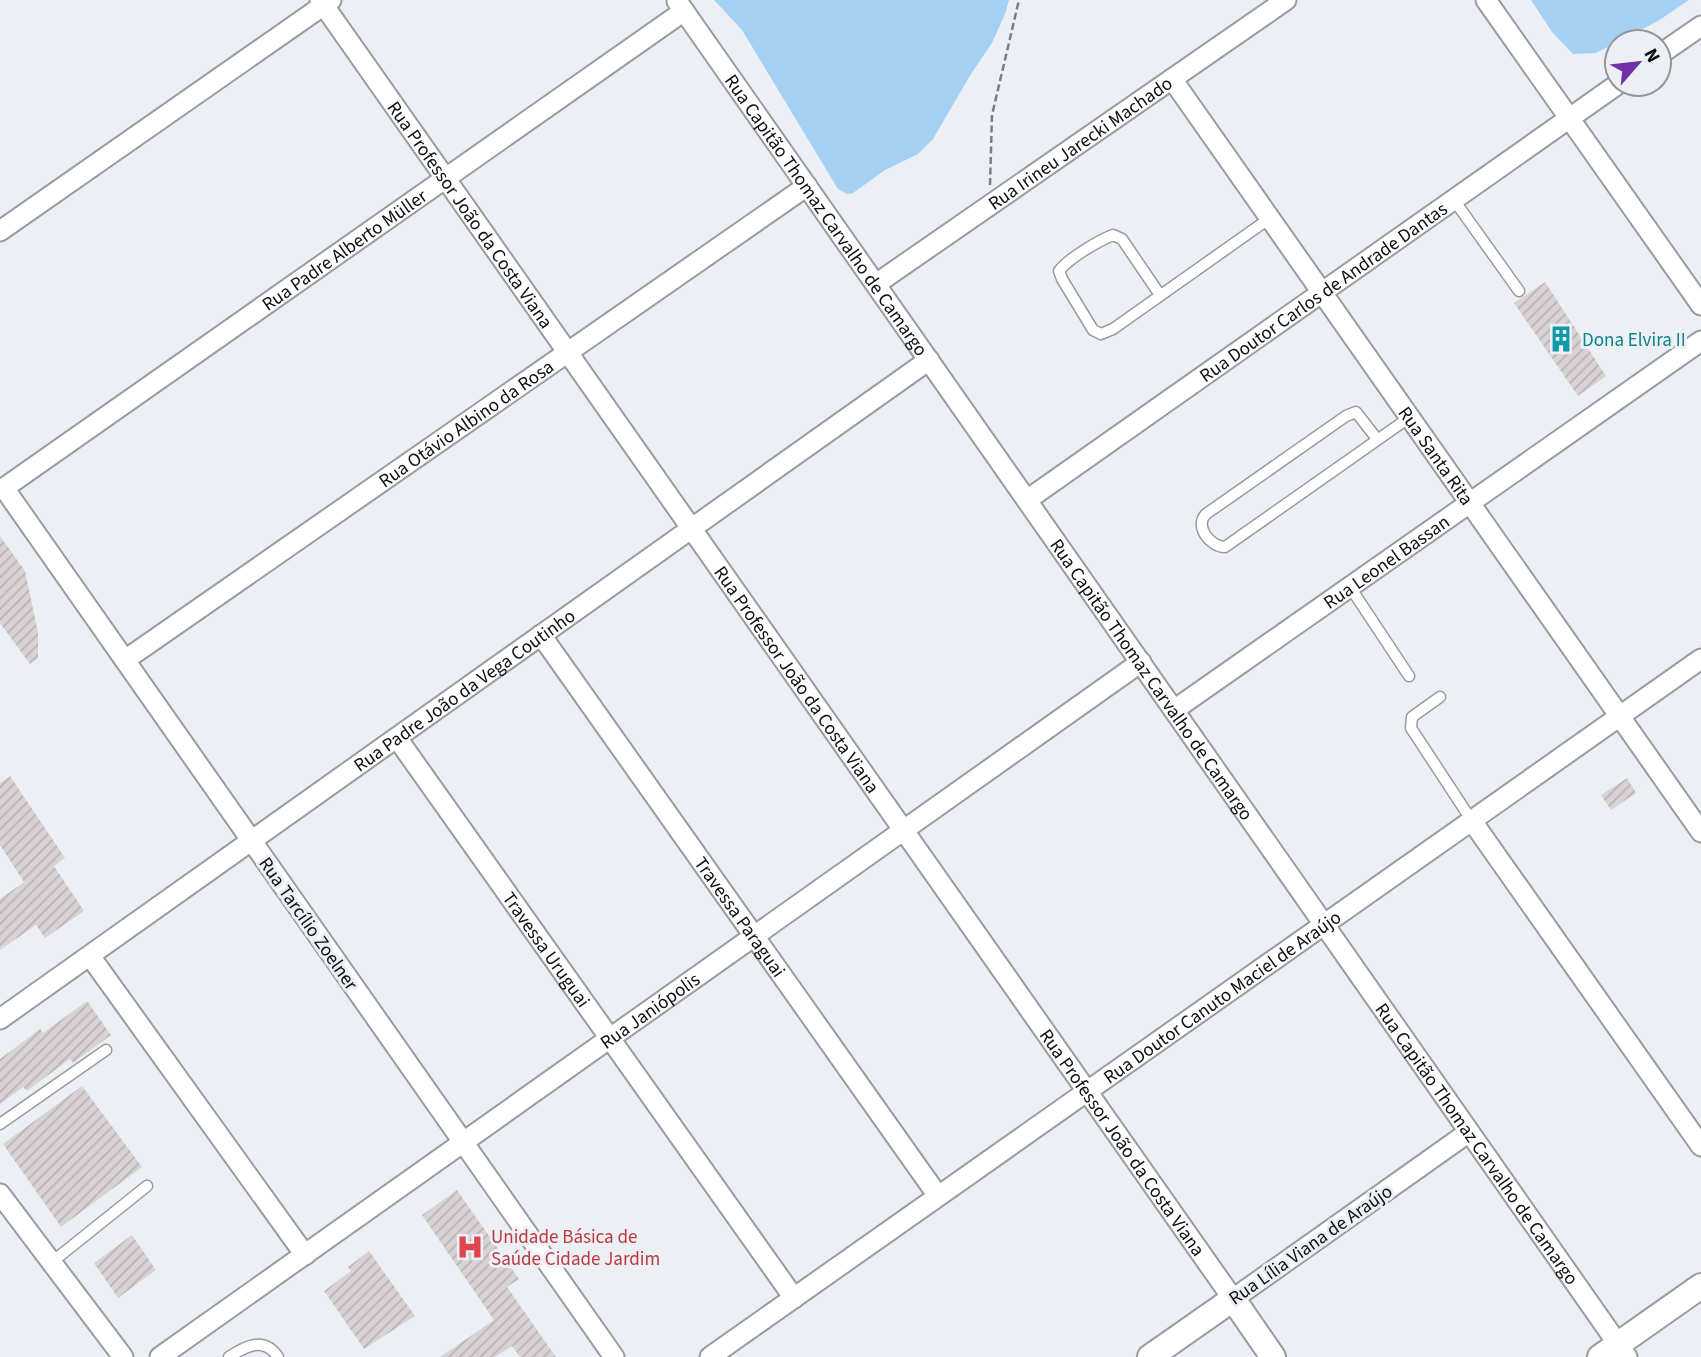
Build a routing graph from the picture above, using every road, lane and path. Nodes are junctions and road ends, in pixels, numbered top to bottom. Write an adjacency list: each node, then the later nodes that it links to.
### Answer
1 (1019, 0): 14 (path)
2 (1286, 0): 8 (street, Rua Irineu Jarecki Machado)
3 (1486, 0): 10 (street)
4 (325, 2): 11 (street, Rua Professor João da Costa Viana); 16 (street)
5 (680, 5): 11 (street, Rua Padre Alberto Müller); 12 (street, Rua Capitão Thomaz Carvalho de Camargo)
6 (1701, 26): 7 (street)
7 (1673, 45)
8 (1172, 79): 14 (street, Rua Irineu Jarecki Machado); 15 (street, Rua Santa Rita)
9 (1603, 95): 10 (street, Rua Doutor Carlos de Andrade Dantas)
10 (1570, 118): 13 (street, Rua Doutor Carlos de Andrade Dantas); 21 (street)
11 (446, 178): 23 (street, Rua Professor João da Costa Viana); 27 (street, Rua Padre Alberto Müller)
12 (807, 186): 17 (street, Rua Capitão Thomaz Carvalho de Camargo); 23 (street, Rua Otávio Albino da Rosa)
13 (1454, 200): 18 (lane); 19 (street, Rua Doutor Carlos de Andrade Dantas)
14 (989, 205): 17 (street, Rua Irineu Jarecki Machado)
15 (1270, 218): 19 (street, Rua Santa Rita); 20 (lane)
16 (0, 231)
17 (876, 284): 24 (street, Rua Capitão Thomaz Carvalho de Camargo)
18 (1519, 291)
19 (1322, 292): 25 (street, Rua Santa Rita); 28 (street, Rua Doutor Carlos de Andrade Dantas)
20 (1160, 295): 20 (lane)
21 (1701, 305)
22 (1701, 341): 29 (street, Rua Leonel Bassan)
23 (568, 353): 30 (street, Rua Professor João da Costa Viana); 34 (street, Rua Otávio Albino da Rosa)
24 (929, 360): 28 (street, Rua Capitão Thomaz Carvalho de Camargo); 30 (street, Rua Padre João da Vega Coutinho)
25 (1410, 417): 26 (lane); 29 (street, Rua Santa Rita)
26 (1377, 439): 26 (lane)
27 (1, 489): 34 (street, Rua Tarcílio Zoelner)
28 (1027, 500): 35 (street, Rua Capitão Thomaz Carvalho de Camargo)
29 (1470, 503): 31 (street, Rua Leonel Bassan); 39 (street, Rua Santa Rita)
30 (691, 529): 32 (street, Rua Padre João da Vega Coutinho); 42 (street, Rua Professor João da Costa Viana)
31 (1350, 587): 36 (lane); 38 (street, Rua Leonel Bassan)
32 (541, 635): 40 (street, Rua Padre João da Vega Coutinho); 46 (street, Travessa Paraguai)
33 (1701, 659): 39 (street, Rua Doutor Canuto Maciel de Araújo)
34 (125, 660): 44 (street, Rua Tarcílio Zoelner)
35 (1141, 662): 38 (street, Rua Capitão Thomaz Carvalho de Camargo); 42 (street, Rua Janiópolis)
36 (1409, 676)
37 (1440, 697): 41 (lane)
38 (1174, 710): 45 (street, Rua Capitão Thomaz Carvalho de Camargo)
39 (1620, 716): 41 (street, Rua Doutor Canuto Maciel de Araújo); 43 (street, Rua Santa Rita)
40 (397, 738): 44 (street, Rua Padre João da Vega Coutinho); 49 (street, Travessa Uruguai)
41 (1472, 821): 45 (street, Rua Doutor Canuto Maciel de Araújo); 55 (street)
42 (904, 831): 46 (street, Rua Janiópolis); 51 (street, Rua Professor João da Costa Viana)
43 (1701, 832)
44 (252, 841): 47 (street, Rua Padre João da Vega Coutinho); 54 (street, Rua Tarcílio Zoelner)
45 (1324, 925): 51 (street, Rua Doutor Canuto Maciel de Araújo); 53 (street, Rua Capitão Thomaz Carvalho de Camargo)
46 (754, 936): 49 (street, Rua Janiópolis); 58 (street, Travessa Paraguai)
47 (90, 956): 48 (street, Rua Padre João da Vega Coutinho); 59 (street)
48 (0, 1019)
49 (610, 1038): 54 (street, Rua Janiópolis); 62 (street, Travessa Uruguai)
50 (106, 1050): 52 (lane)
51 (1087, 1092): 58 (street, Rua Doutor Canuto Maciel de Araújo); 63 (street, Rua Professor João da Costa Viana)
52 (0, 1124)
53 (1469, 1132): 63 (street, Rua Lília Viana de Araújo); 64 (street, Rua Capitão Thomaz Carvalho de Camargo)
54 (464, 1142): 59 (street, Rua Janiópolis); 69 (street, Rua Tarcílio Zoelner)
55 (1701, 1146)
56 (147, 1186): 60 (lane)
57 (0, 1194): 60 (street)
58 (938, 1196): 62 (street, Rua Doutor Canuto Maciel de Araújo)
59 (305, 1255): 66 (street, Rua Janiópolis)
60 (51, 1262): 65 (street)
61 (1701, 1286): 64 (street)
62 (794, 1298): 70 (street, Rua Doutor Canuto Maciel de Araújo)
63 (1233, 1299): 71 (street, Rua Lília Viana de Araújo); 72 (street, Rua Professor João da Costa Viana)
64 (1615, 1353)
65 (123, 1357)
66 (160, 1357)
67 (229, 1357): 68 (lane)
68 (278, 1357)
69 (614, 1357)
70 (710, 1357)
71 (1150, 1357)
72 (1273, 1357)

